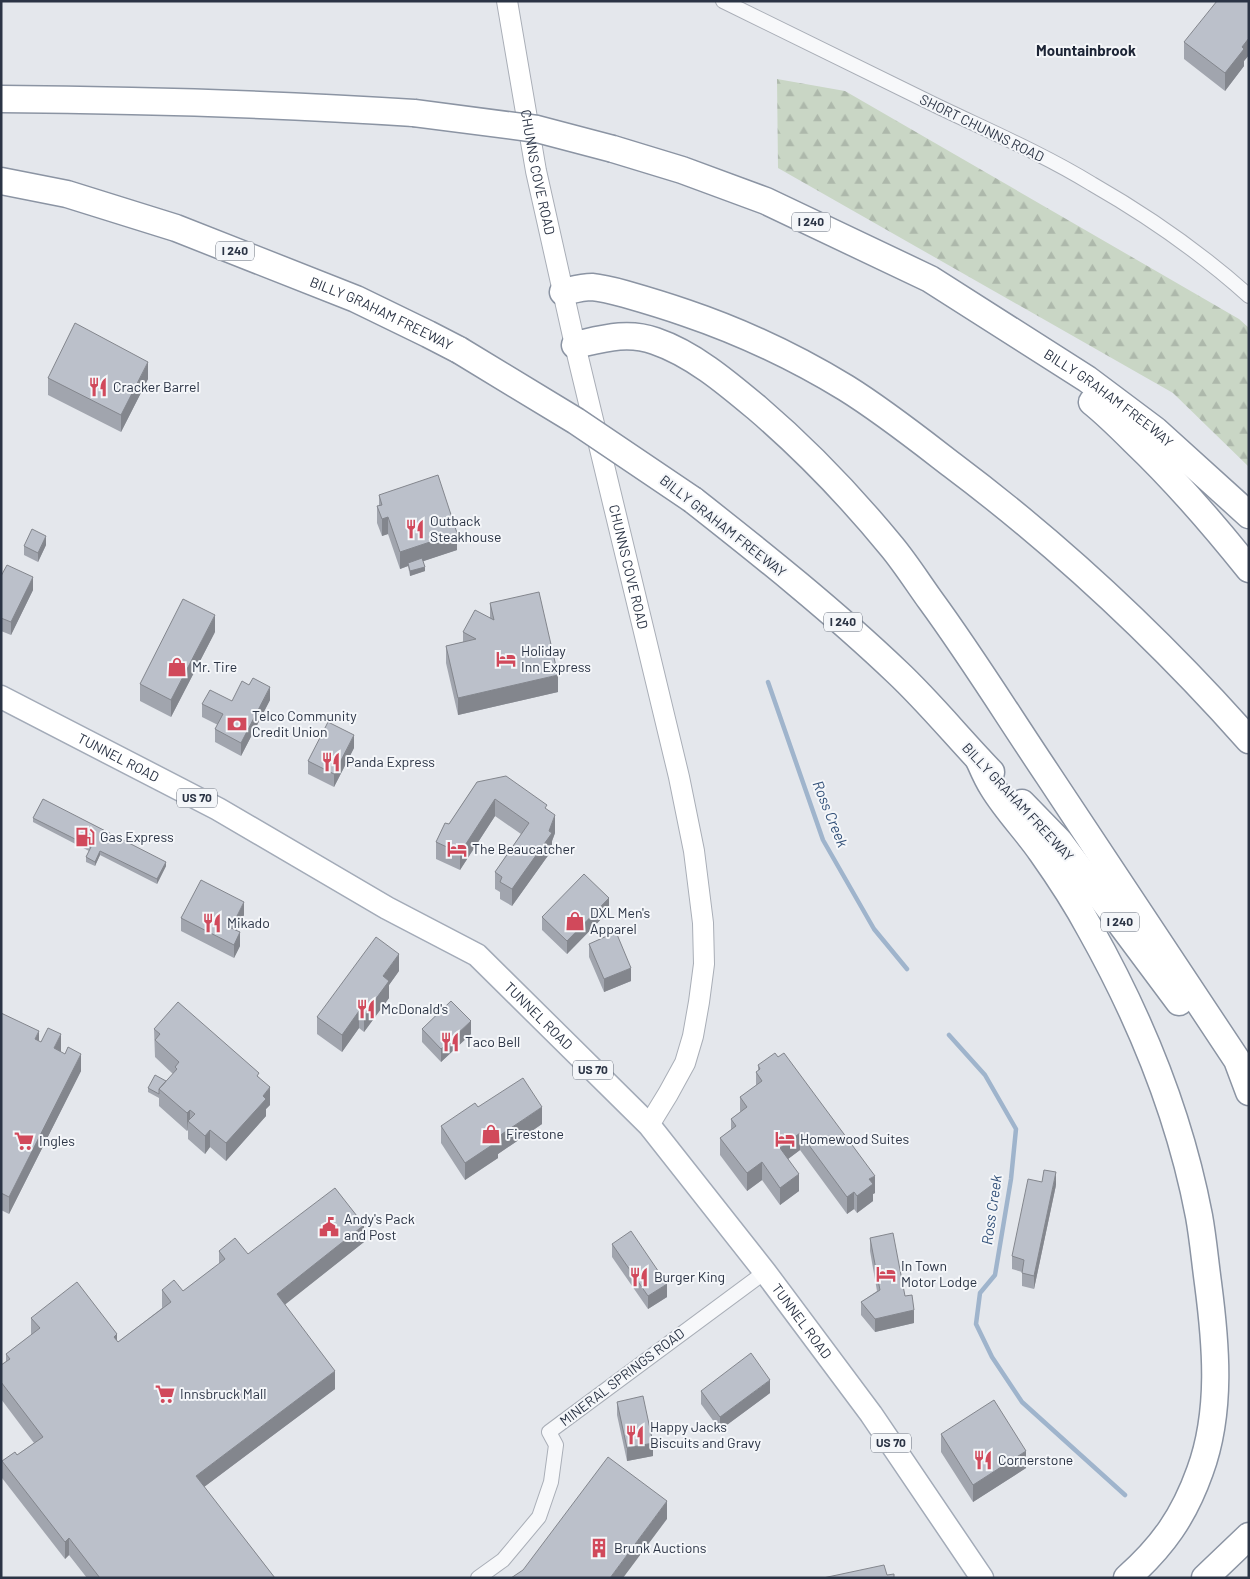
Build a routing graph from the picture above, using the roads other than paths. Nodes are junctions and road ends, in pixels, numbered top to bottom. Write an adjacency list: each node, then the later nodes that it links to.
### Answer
1 (507, 1): 5 (main road, CHUNNS COVE ROAD)
2 (723, 1): 6 (street, SHORT CHUNNS ROAD)
3 (1, 99): 7 (highway, BILLY GRAHAM FREEWAY / I 240, bridge)
4 (1, 181): 13 (highway, BILLY GRAHAM FREEWAY / I 240, bridge)
5 (563, 292): 8 (main road, CHUNNS COVE ROAD); 12 (highway)
6 (1249, 296)
7 (997, 322): 9 (highway, BILLY GRAHAM FREEWAY / I 240); 10 (highway)
8 (575, 345): 14 (highway); 15 (main road, CHUNNS COVE ROAD)
9 (1249, 515)
10 (1249, 569)
11 (1, 697): 15 (main road, TUNNEL ROAD / US 70)
12 (1249, 740)
13 (979, 760): 14 (highway, BILLY GRAHAM FREEWAY / I 240); 20 (highway)
14 (1249, 1094)
15 (649, 1125): 16 (main road, TUNNEL ROAD / US 70)
16 (765, 1272): 18 (street, MINERAL SPRINGS ROAD); 19 (main road, TUNNEL ROAD / US 70)
17 (1249, 1536): 21 (highway)
18 (478, 1578)
19 (982, 1578)
20 (1127, 1578)
21 (1206, 1578)

